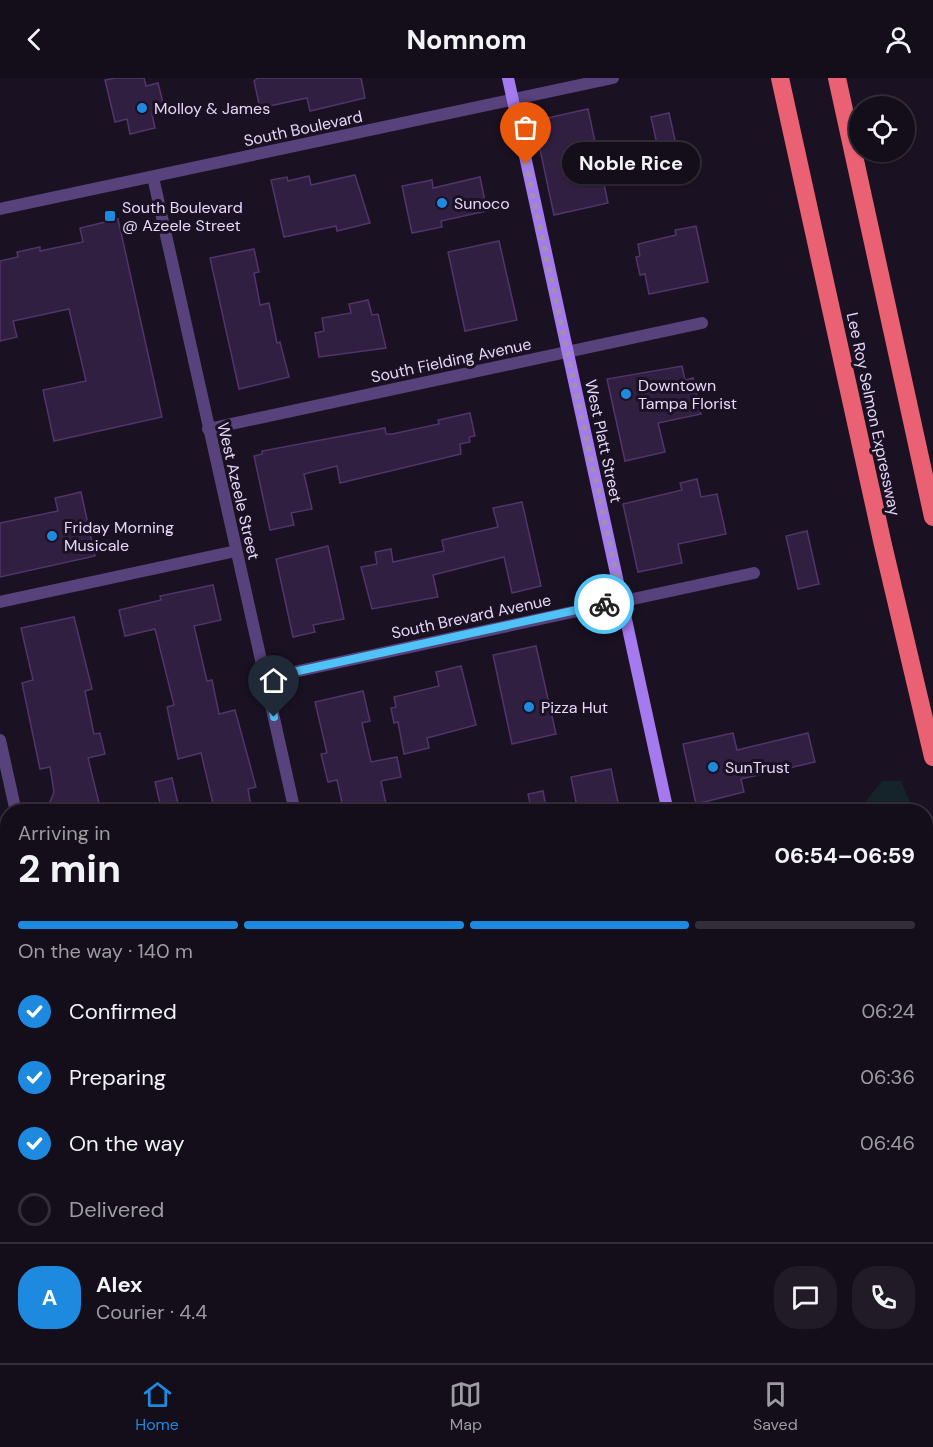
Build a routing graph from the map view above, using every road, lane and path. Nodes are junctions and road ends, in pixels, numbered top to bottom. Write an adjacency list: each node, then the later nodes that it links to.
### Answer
1 (508, 78): 5 (main road, West Platt Street)
2 (613, 78): 5 (street, South Boulevard)
3 (780, 78): 18 (highway, Lee Roy Selmon Expressway)
4 (837, 78): 11 (highway)
5 (512, 100): 6 (street, South Boulevard); 9 (main road, West Platt Street)
6 (153, 177): 7 (street, South Boulevard); 10 (street, West Azeele Street)
7 (0, 209)
8 (702, 323): 9 (street, South Fielding Avenue)
9 (567, 352): 10 (street, South Fielding Avenue); 14 (main road, West Platt Street)
10 (208, 429): 12 (street, West Azeele Street)
11 (933, 517)
12 (236, 551): 15 (street); 16 (street, West Azeele Street)
13 (754, 573): 14 (street, South Brevard Avenue)
14 (622, 600): 16 (street, South Brevard Avenue); 21 (main road, West Platt Street)
15 (0, 602)
16 (266, 678): 20 (street, West Azeele Street)
17 (0, 740): 19 (street)
18 (933, 758)
19 (14, 804)
20 (293, 804)
21 (666, 804)

